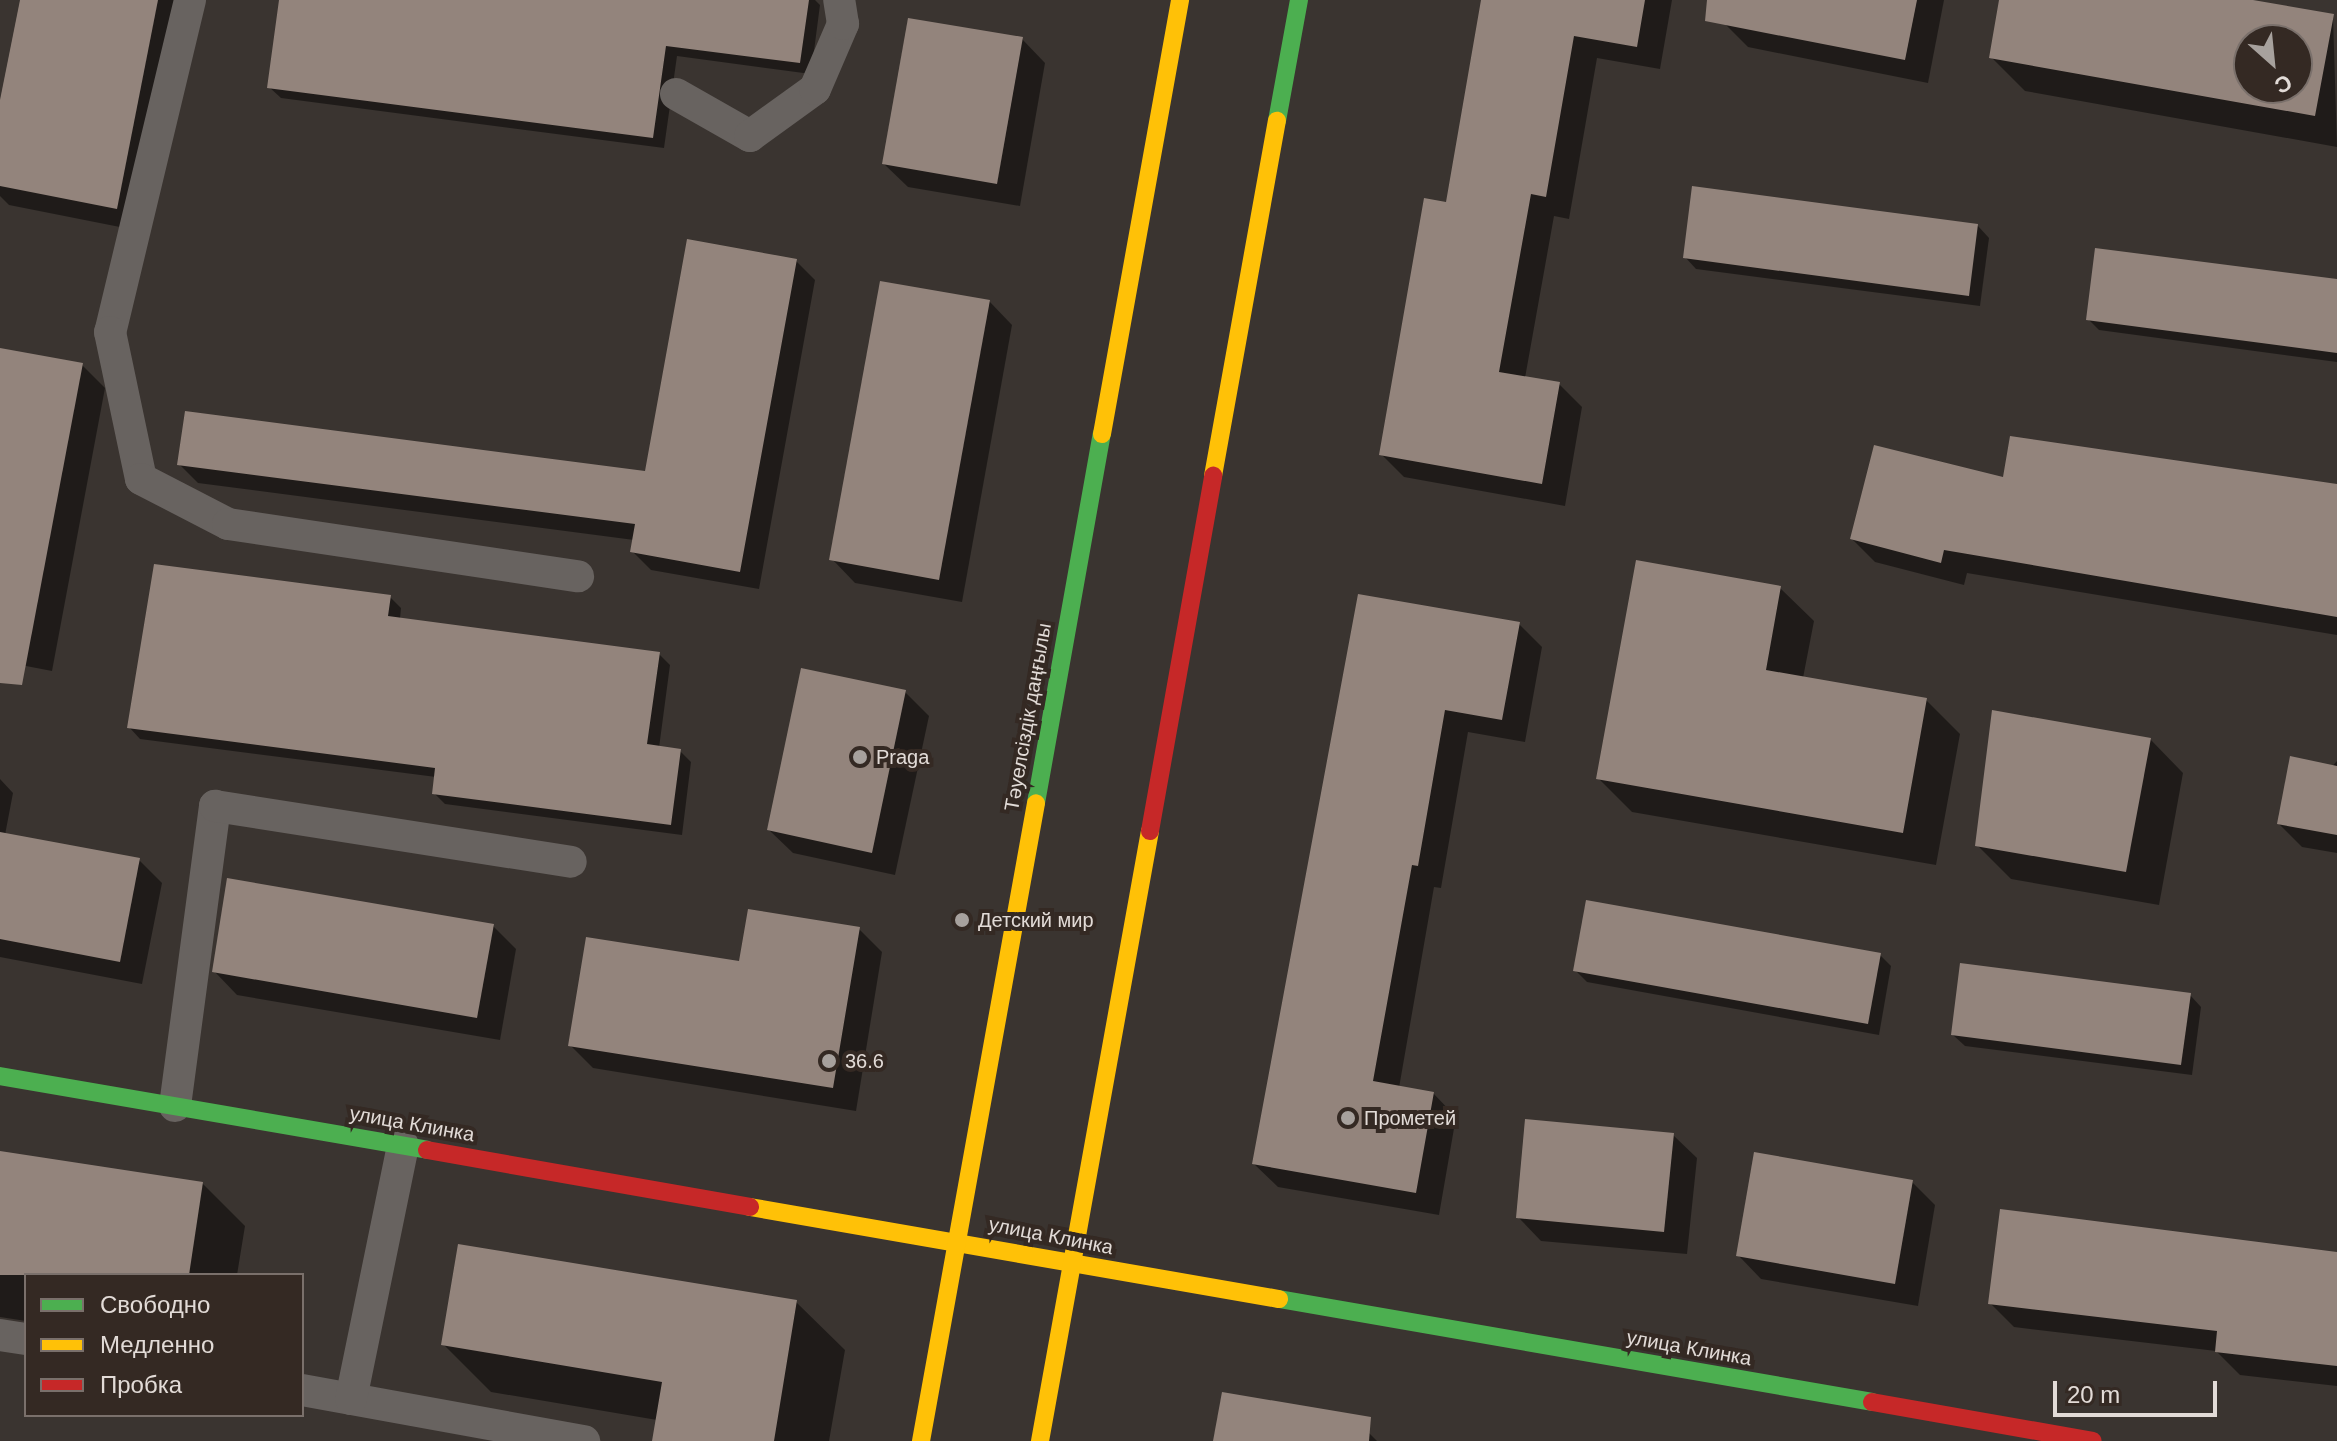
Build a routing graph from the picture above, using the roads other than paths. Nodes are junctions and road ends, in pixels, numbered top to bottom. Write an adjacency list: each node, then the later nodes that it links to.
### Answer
1 (190, 0): 6 (lane)
2 (839, 0): 5 (lane)
3 (1180, 0): 11 (street, Тәуелсіздік даңғылы)
4 (1299, 0): 12 (street)
5 (676, 94)
6 (578, 576)
7 (571, 862): 9 (lane)
8 (0, 1076): 9 (street, улица Клинка)
9 (175, 1106): 10 (street, улица Клинка)
10 (403, 1145): 11 (street, улица Клинка); 16 (lane)
11 (956, 1240): 12 (street, улица Клинка); 18 (street, Тәуелсіздік даңғылы)
12 (1071, 1262): 19 (street); 20 (street, улица Клинка)
13 (0, 1335): 14 (lane)
14 (24, 1339)
15 (304, 1390): 16 (lane)
16 (351, 1399): 17 (lane)
17 (584, 1441)
18 (921, 1441)
19 (1040, 1441)
20 (2093, 1441)

